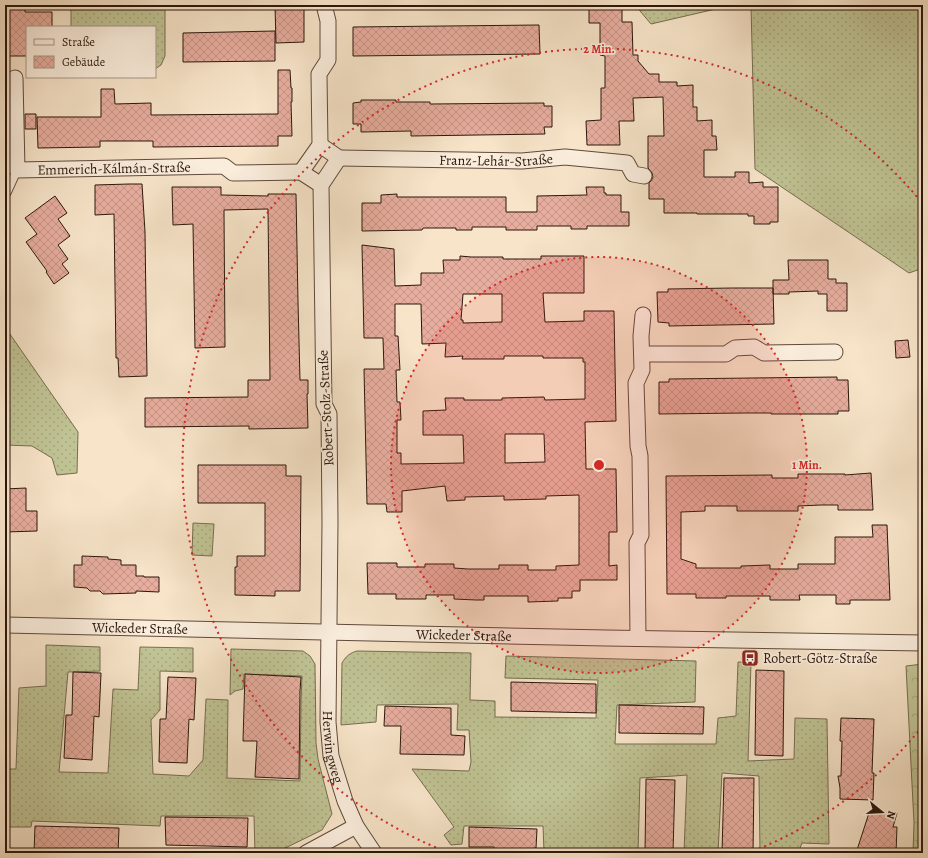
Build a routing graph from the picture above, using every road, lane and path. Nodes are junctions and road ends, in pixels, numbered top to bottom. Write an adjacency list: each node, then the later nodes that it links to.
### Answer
1 (324, 5): 3 (street)
2 (15, 78): 5 (street, Emmerich-Kálmán-Straße)
3 (320, 145): 4 (street); 6 (street)
4 (339, 158): 7 (street, Franz-Lehár-Straße); 8 (street)
5 (17, 170): 6 (street, Emmerich-Kálmán-Straße); 9 (lane)
6 (301, 172): 8 (street)
7 (644, 176)
8 (321, 185): 14 (street, Robert-Stolz-Straße)
9 (5, 193)
10 (643, 315): 12 (street)
11 (835, 352): 12 (street)
12 (642, 354): 15 (street)
13 (5, 625): 14 (street, Wickeder Straße)
14 (329, 631): 15 (street, Wickeder Straße); 17 (street, Herwingweg)
15 (638, 638): 16 (street, Wickeder Straße)
16 (923, 642)
17 (356, 826): 18 (street); 19 (street, Herwingweg)
18 (306, 853)
19 (374, 853)

